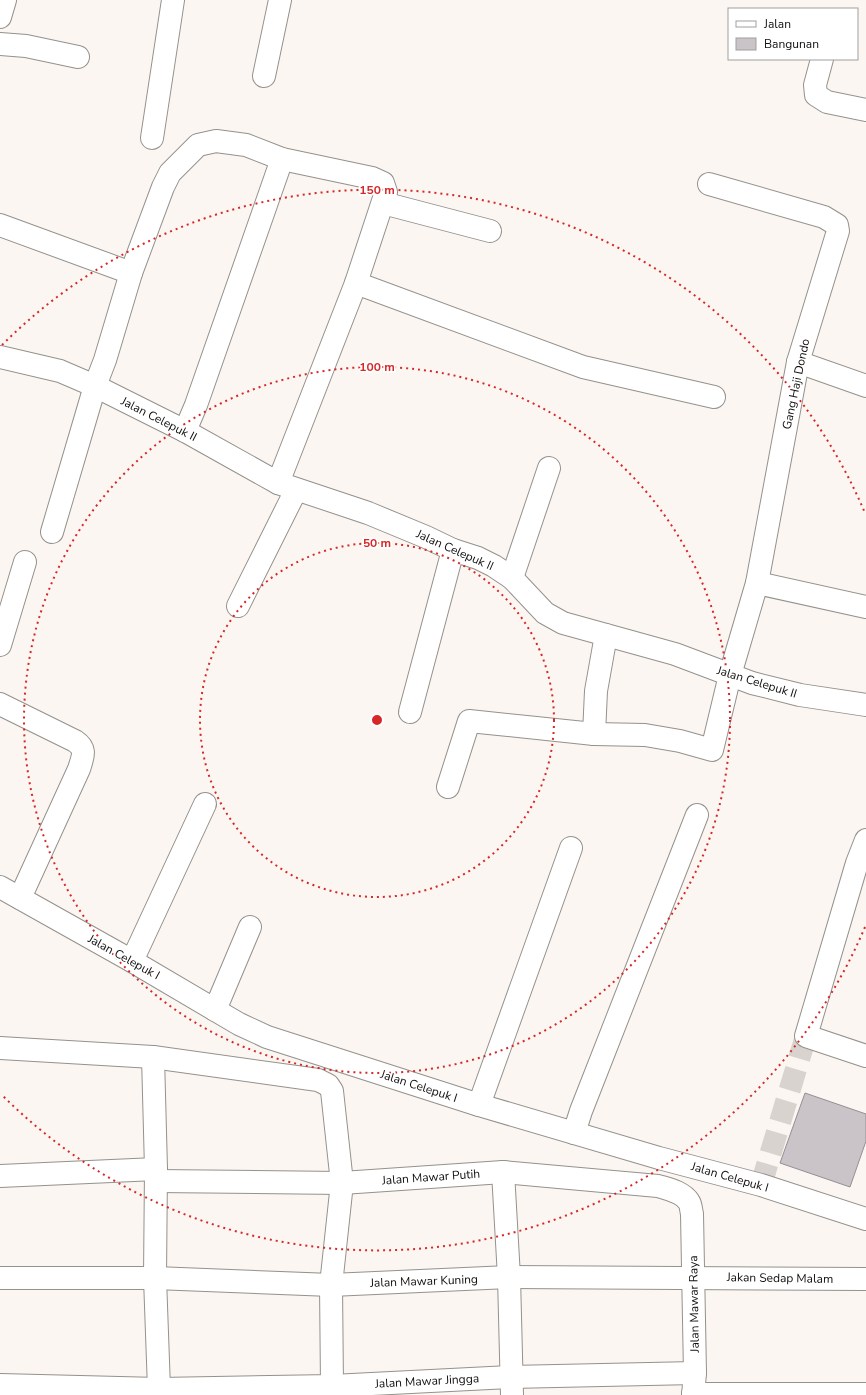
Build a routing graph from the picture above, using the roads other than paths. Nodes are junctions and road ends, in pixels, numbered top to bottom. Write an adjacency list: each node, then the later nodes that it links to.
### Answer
1 (5, 0): 4 (street)
2 (173, 0): 10 (street)
3 (280, 0): 8 (street)
4 (0, 17)
5 (0, 44): 6 (street)
6 (78, 57)
7 (822, 60): 9 (street)
8 (264, 76)
9 (866, 110)
10 (152, 138)
11 (282, 159): 13 (street); 16 (street); 23 (street)
12 (709, 184): 19 (street, Gang Haji Dondo)
13 (383, 203): 15 (street); 17 (street)
14 (0, 225): 16 (street)
15 (490, 232)
16 (131, 273): 20 (street)
17 (356, 283): 22 (street); 25 (street)
18 (0, 357): 20 (street, Jalan Celepuk II)
19 (798, 362): 21 (street); 30 (street, Gang Haji Dondo)
20 (96, 386): 23 (street, Jalan Celepuk II); 26 (street)
21 (866, 386)
22 (714, 397)
23 (185, 431): 25 (street, Jalan Celepuk II)
24 (549, 468): 29 (street)
25 (287, 486): 27 (street, Jalan Celepuk II); 31 (street)
26 (52, 532)
27 (453, 550): 29 (street, Jalan Celepuk II); 38 (street)
28 (24, 562): 34 (street)
29 (512, 578): 33 (street, Jalan Celepuk II)
30 (757, 583): 32 (street); 35 (street, Gang Haji Dondo)
31 (238, 606)
32 (866, 607)
33 (606, 635): 35 (street, Jalan Celepuk II); 39 (street)
34 (0, 645)
35 (730, 675): 37 (street, Jalan Celepuk II); 39 (street, Gang Haji Dondo)
36 (0, 704): 46 (street)
37 (866, 705)
38 (410, 712)
39 (594, 734): 40 (street)
40 (448, 787)
41 (205, 804): 48 (street)
42 (696, 815): 54 (street)
43 (866, 840): 51 (street)
44 (571, 848): 53 (street)
45 (0, 887): 46 (street, Jalan Celepuk I)
46 (20, 898): 48 (street, Jalan Celepuk I)
47 (250, 927): 49 (street)
48 (132, 961): 49 (street, Jalan Celepuk I)
49 (215, 1010): 53 (street, Jalan Celepuk I)
50 (0, 1048): 52 (street)
51 (866, 1056)
52 (152, 1057): 56 (street); 58 (street)
53 (479, 1105): 54 (street, Jalan Celepuk I)
54 (574, 1133): 60 (street, Jalan Celepuk I)
55 (503, 1172): 58 (street, Jalan Mawar Putih); 59 (street, Jalan Mawar Putih); 61 (street)
56 (156, 1175): 57 (street, Jalan Mawar Putih); 58 (street, Jalan Mawar Putih); 63 (street)
57 (0, 1176)
58 (342, 1183): 66 (street)
59 (692, 1214): 64 (street, Jalan Mawar Raya)
60 (866, 1219)
61 (509, 1277): 64 (street, Jalan Mawar Kuning); 66 (street, Jalan Mawar Kuning); 70 (street)
62 (0, 1278): 63 (street, Jalan Mawar Kuning)
63 (155, 1278): 66 (street, Jalan Mawar Kuning); 71 (street)
64 (693, 1278): 65 (street, Jakan Sedap Malam); 67 (street, Jalan Mawar Raya)
65 (866, 1279)
66 (331, 1285): 69 (street)
67 (695, 1373): 70 (street, Jalan Mawar Jingga); 73 (street, Jalan Mawar Raya)
68 (0, 1385): 71 (street, Jalan Mawar Jingga)
69 (332, 1386): 70 (street, Jalan Mawar Jingga); 71 (street, Jalan Mawar Jingga)
70 (511, 1386)
71 (159, 1389)
72 (866, 1394): 73 (street)
73 (693, 1395)

